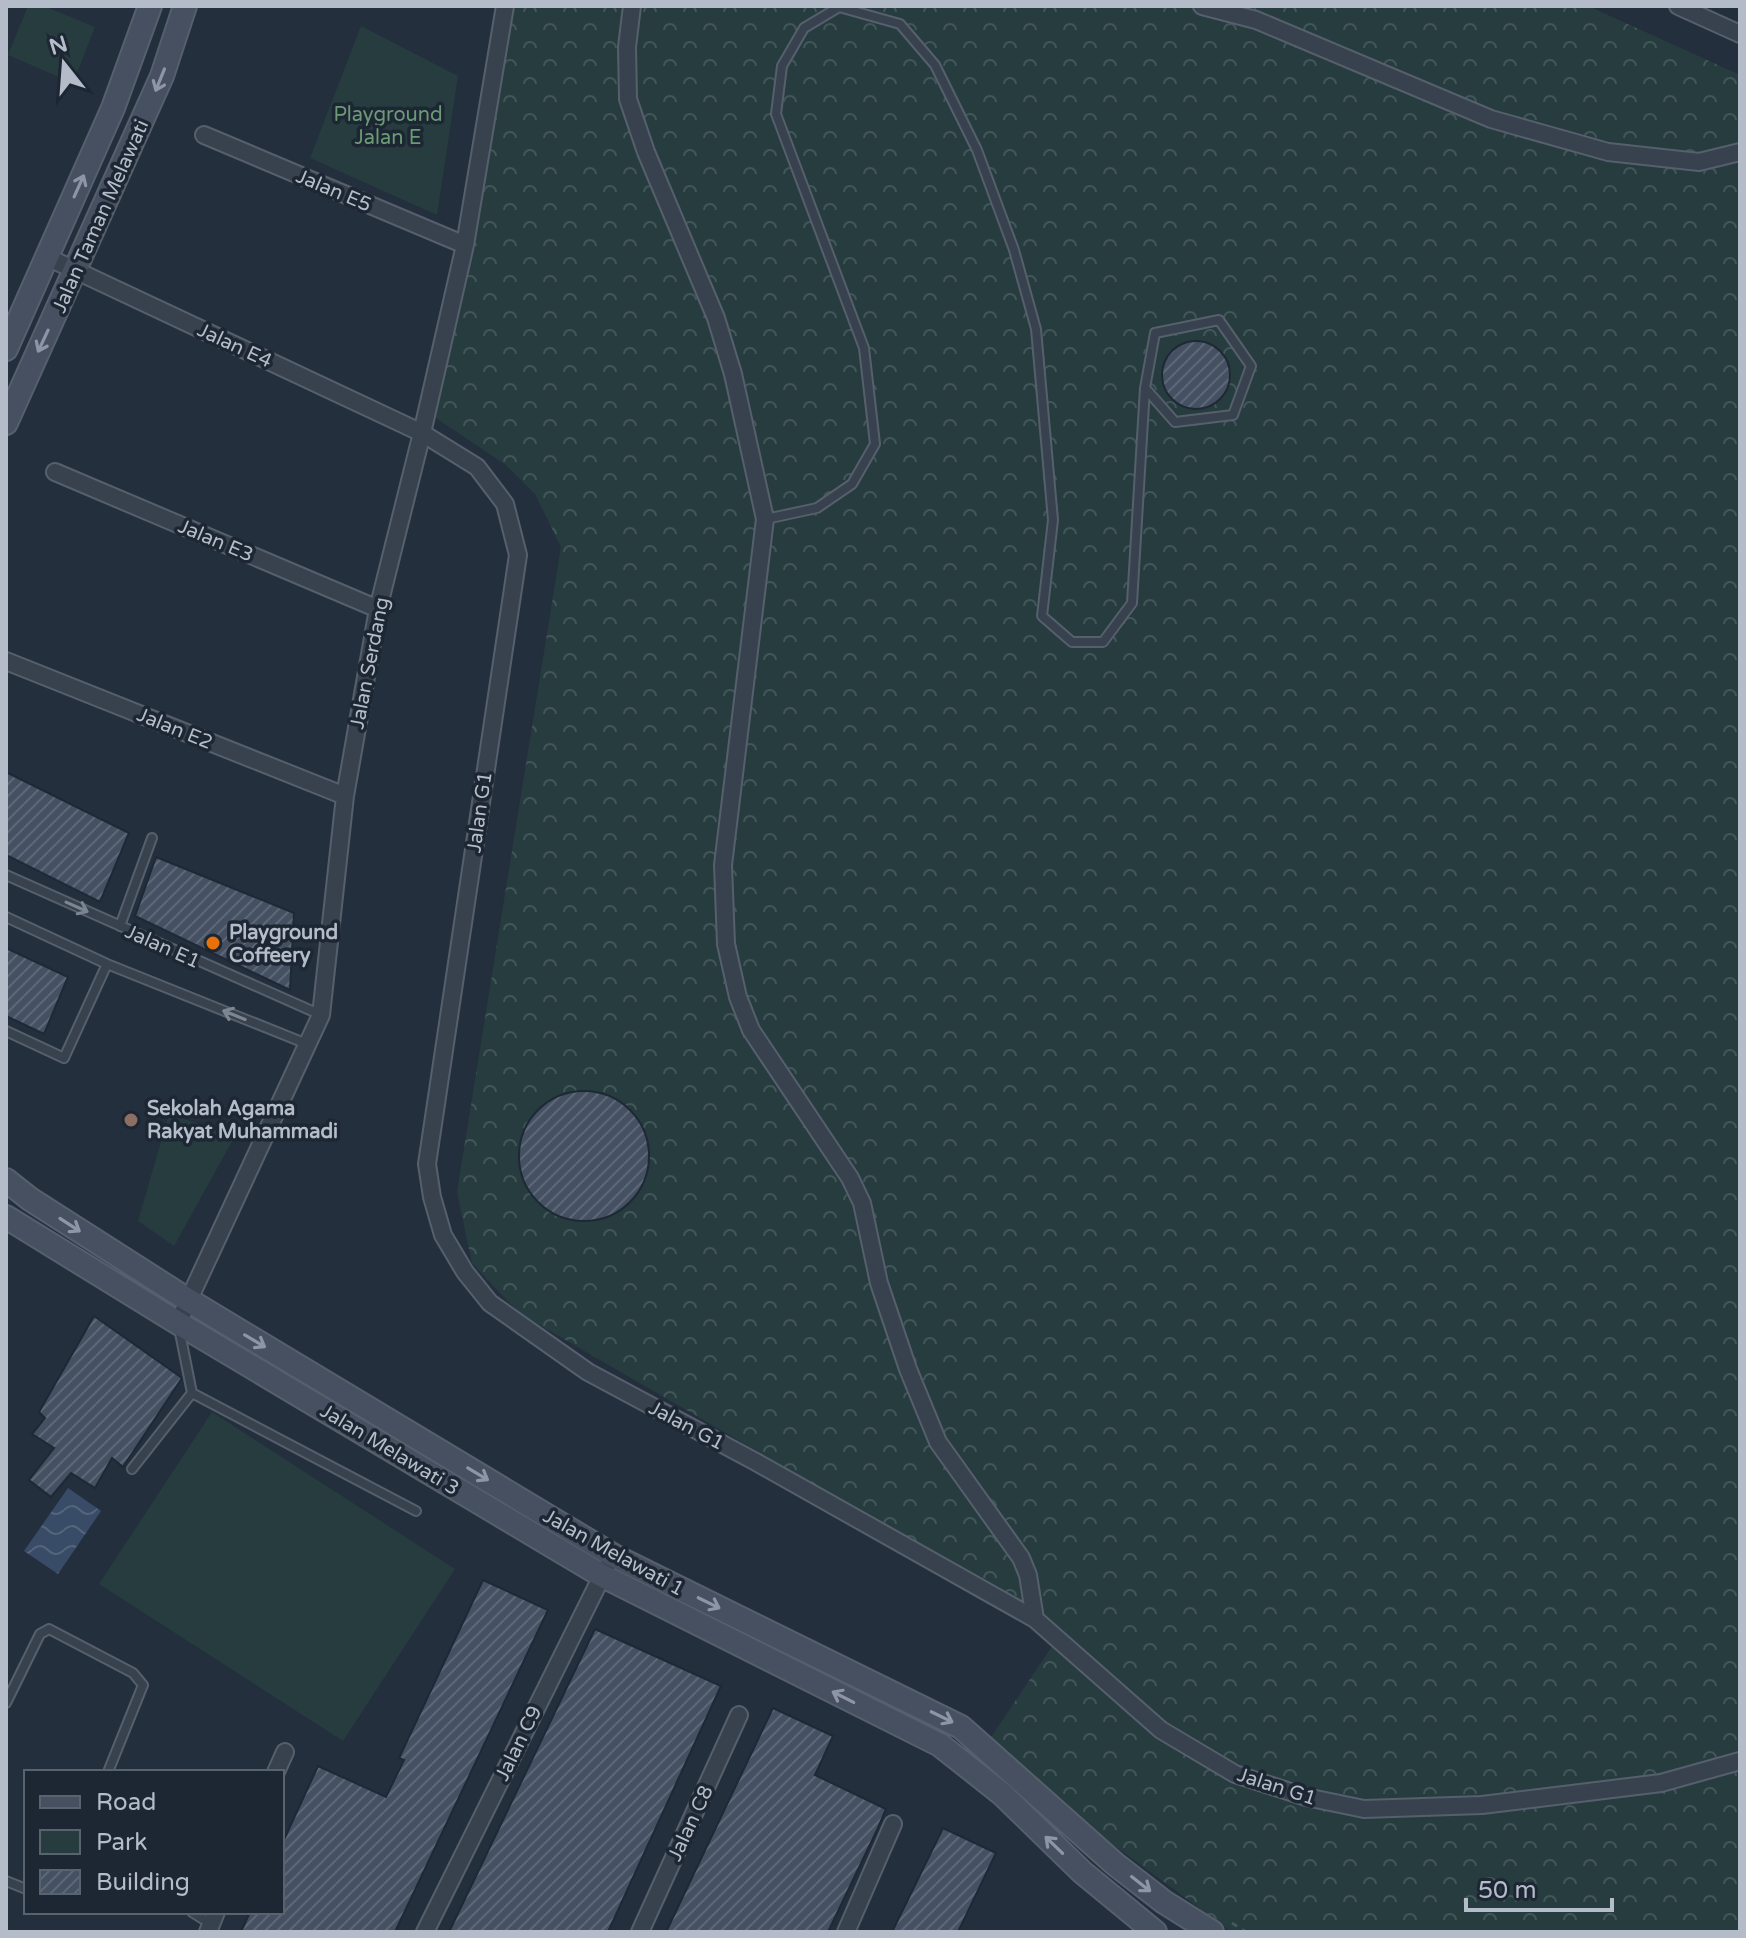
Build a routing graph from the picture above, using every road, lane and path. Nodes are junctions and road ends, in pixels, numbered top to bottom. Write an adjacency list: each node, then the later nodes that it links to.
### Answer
1 (150, 6): 11 (street, Jalan Taman Melawati, one-way to 1)
2 (185, 6): 12 (street, Jalan Taman Melawati, one-way to 12)
3 (505, 6): 10 (street, Jalan Serdang)
4 (632, 6): 18 (street)
5 (1202, 6): 9 (street)
6 (1678, 6): 7 (street)
7 (1740, 34)
8 (204, 135): 10 (street, Jalan E5)
9 (1740, 152)
10 (465, 245): 16 (street, Jalan Serdang)
11 (47, 257): 12 (street, Jalan E4); 13 (street, Jalan Taman Melawati)
12 (76, 270): 15 (street, Jalan Taman Melawati, one-way to 15); 16 (street, Jalan E4)
13 (6, 349)
14 (1145, 388): 14 (lane); 18 (lane)
15 (6, 423)
16 (422, 433): 19 (street, Jalan Serdang); 39 (street, Jalan G1)
17 (55, 472): 19 (street, Jalan E3)
18 (765, 519): 39 (street)
19 (378, 609): 21 (street, Jalan Serdang)
20 (6, 661): 21 (street, Jalan E2)
21 (345, 796): 27 (street, Jalan Serdang)
22 (152, 838): 25 (lane)
23 (6, 875): 25 (lane, Jalan E1, one-way to 25)
24 (6, 917): 26 (lane, Jalan E1)
25 (120, 926): 27 (lane, Jalan E1)
26 (107, 964): 28 (lane); 29 (lane, Jalan E1, one-way to 26)
27 (321, 1015): 29 (street, Jalan Serdang)
28 (6, 1031)
29 (307, 1044): 32 (street, Jalan Serdang)
30 (6, 1180): 32 (street, Jalan Melawati 1, one-way to 32)
31 (6, 1217): 33 (street)
32 (188, 1300): 33 (street, Jalan Serdang); 37 (street, Jalan Melawati 1, one-way to 37)
33 (178, 1323): 34 (lane); 38 (street, Jalan Melawati 3)
34 (192, 1393): 35 (lane); 36 (lane)
35 (132, 1469)
36 (416, 1511)
37 (614, 1556): 38 (street, Jalan C9); 51 (street, Jalan Melawati 1, one-way to 51)
38 (601, 1575): 47 (street, Jalan C9); 50 (street, Jalan Melawati 1, one-way to 38)
39 (1035, 1619): 43 (street, Jalan G1)
40 (6, 1703): 44 (lane)
41 (739, 1715): 48 (street, Jalan C8)
42 (285, 1752): 45 (street)
43 (1740, 1761)
44 (109, 1770)
45 (277, 1770)
46 (893, 1824): 49 (street)
47 (425, 1932)
48 (640, 1932)
49 (846, 1932)
50 (1155, 1932)
51 (1212, 1932)

